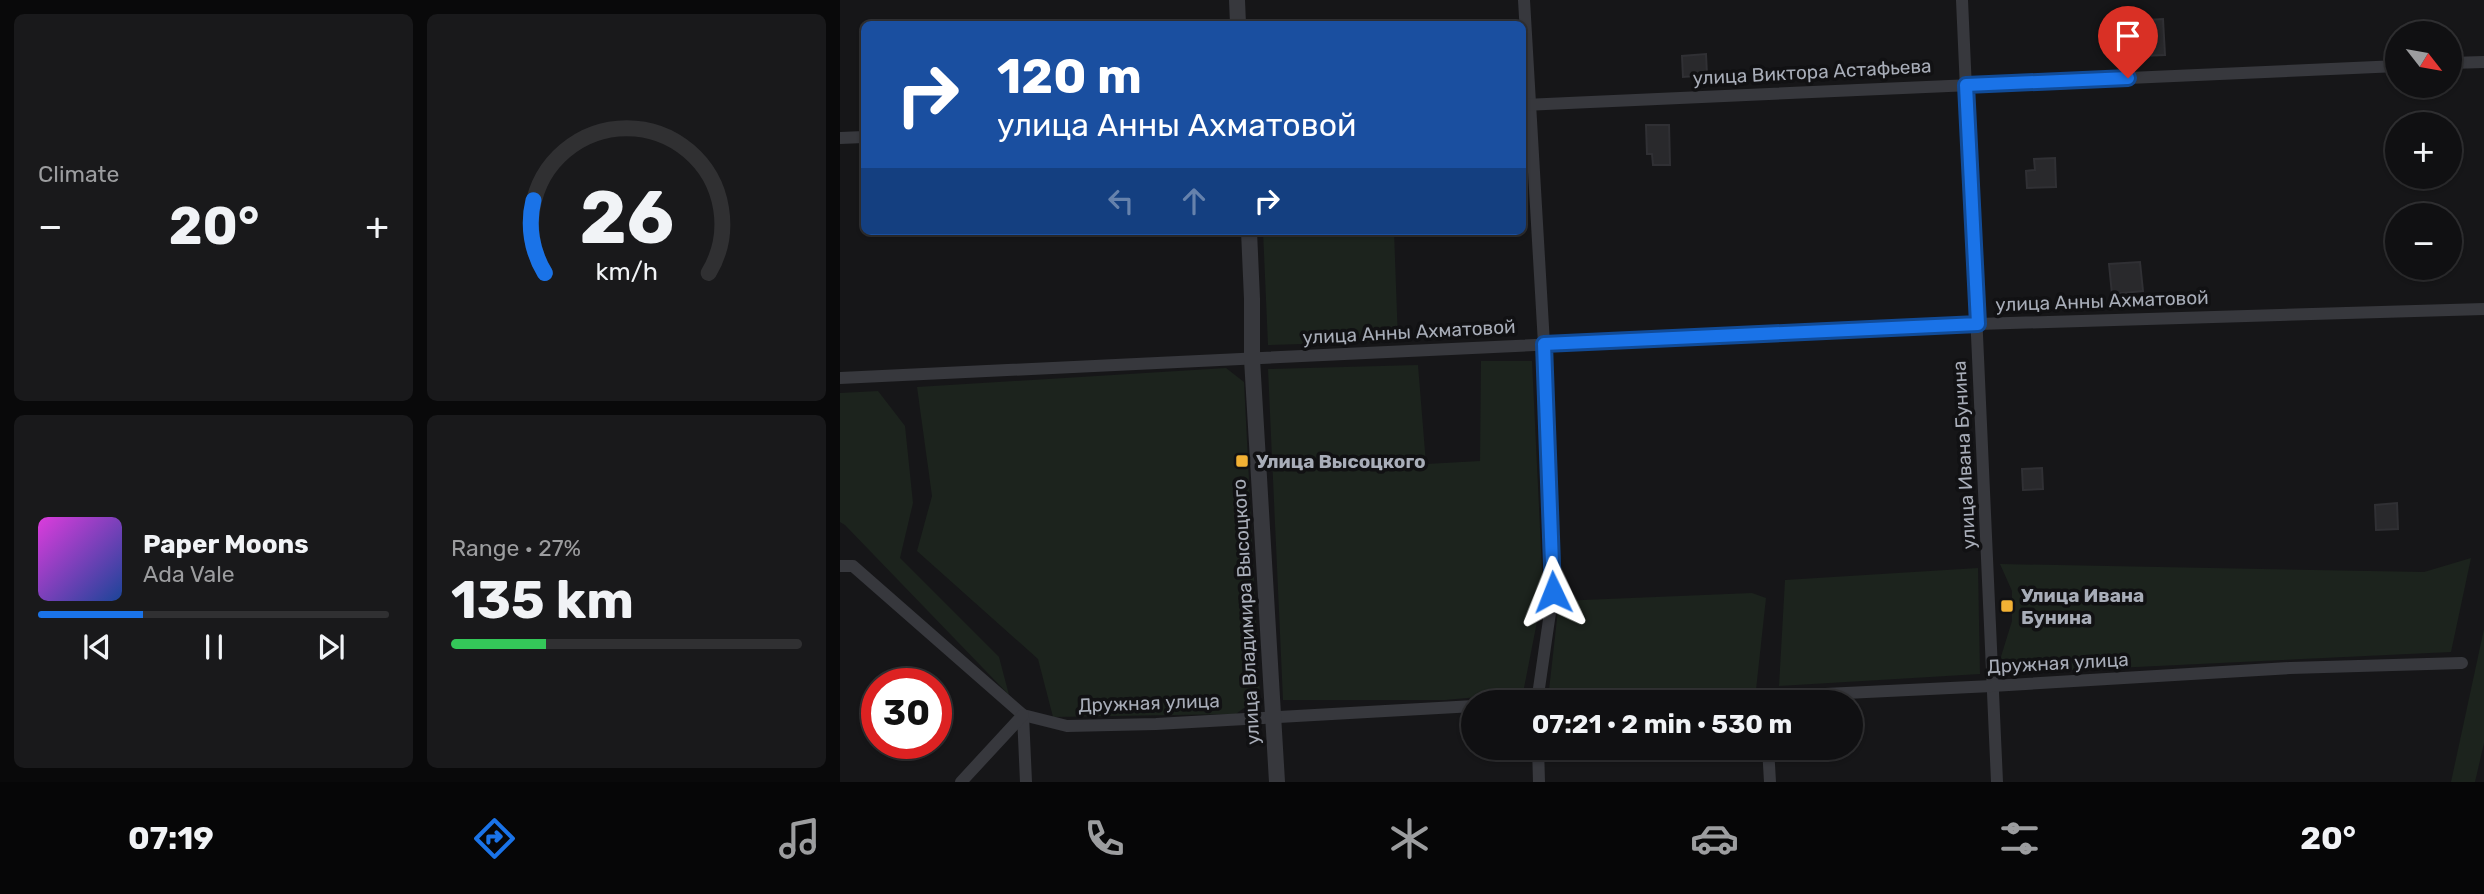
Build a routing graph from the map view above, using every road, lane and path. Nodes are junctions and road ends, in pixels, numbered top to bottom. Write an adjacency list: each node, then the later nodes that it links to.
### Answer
1 (1237, 0): 4 (street)
2 (1524, 0): 5 (street)
3 (1962, 0): 9 (street, улица Ивана Бунина)
4 (1238, 21)
5 (1524, 21)
6 (2484, 62): 7 (street)
7 (2462, 63)
8 (2385, 66): 9 (street, улица Виктора Астафьева)
9 (1966, 85): 10 (street, улица Виктора Астафьева); 15 (street, улица Ивана Бунина)
10 (1526, 104): 16 (street)
11 (861, 137): 12 (street)
12 (840, 138)
13 (1249, 235): 17 (street, улица Владимира Высоцкого)
14 (2484, 309): 15 (street, улица Анны Ахматовой)
15 (1978, 324): 16 (street, улица Анны Ахматовой); 21 (street, улица Ивана Бунина)
16 (1544, 344): 17 (street, улица Анны Ахматовой); 22 (street)
17 (1252, 359): 18 (street, улица Анны Ахматовой); 26 (street, улица Владимира Высоцкого)
18 (840, 378)
19 (840, 566): 25 (street, Дружная улица)
20 (2462, 663): 21 (street, Дружная улица)
21 (1992, 686): 23 (street, Дружная улица); 34 (street, улица Ивана Бунина)
22 (1539, 690)
23 (1863, 694)
24 (1461, 707): 26 (street, Дружная улица)
25 (1023, 715): 26 (street, Дружная улица); 29 (street); 30 (street)
26 (1272, 717): 31 (street, улица Владимира Высоцкого)
27 (1538, 760): 32 (street)
28 (1769, 760): 33 (street)
29 (961, 782)
30 (1026, 782)
31 (1277, 782)
32 (1539, 782)
33 (1770, 782)
34 (1997, 782)

